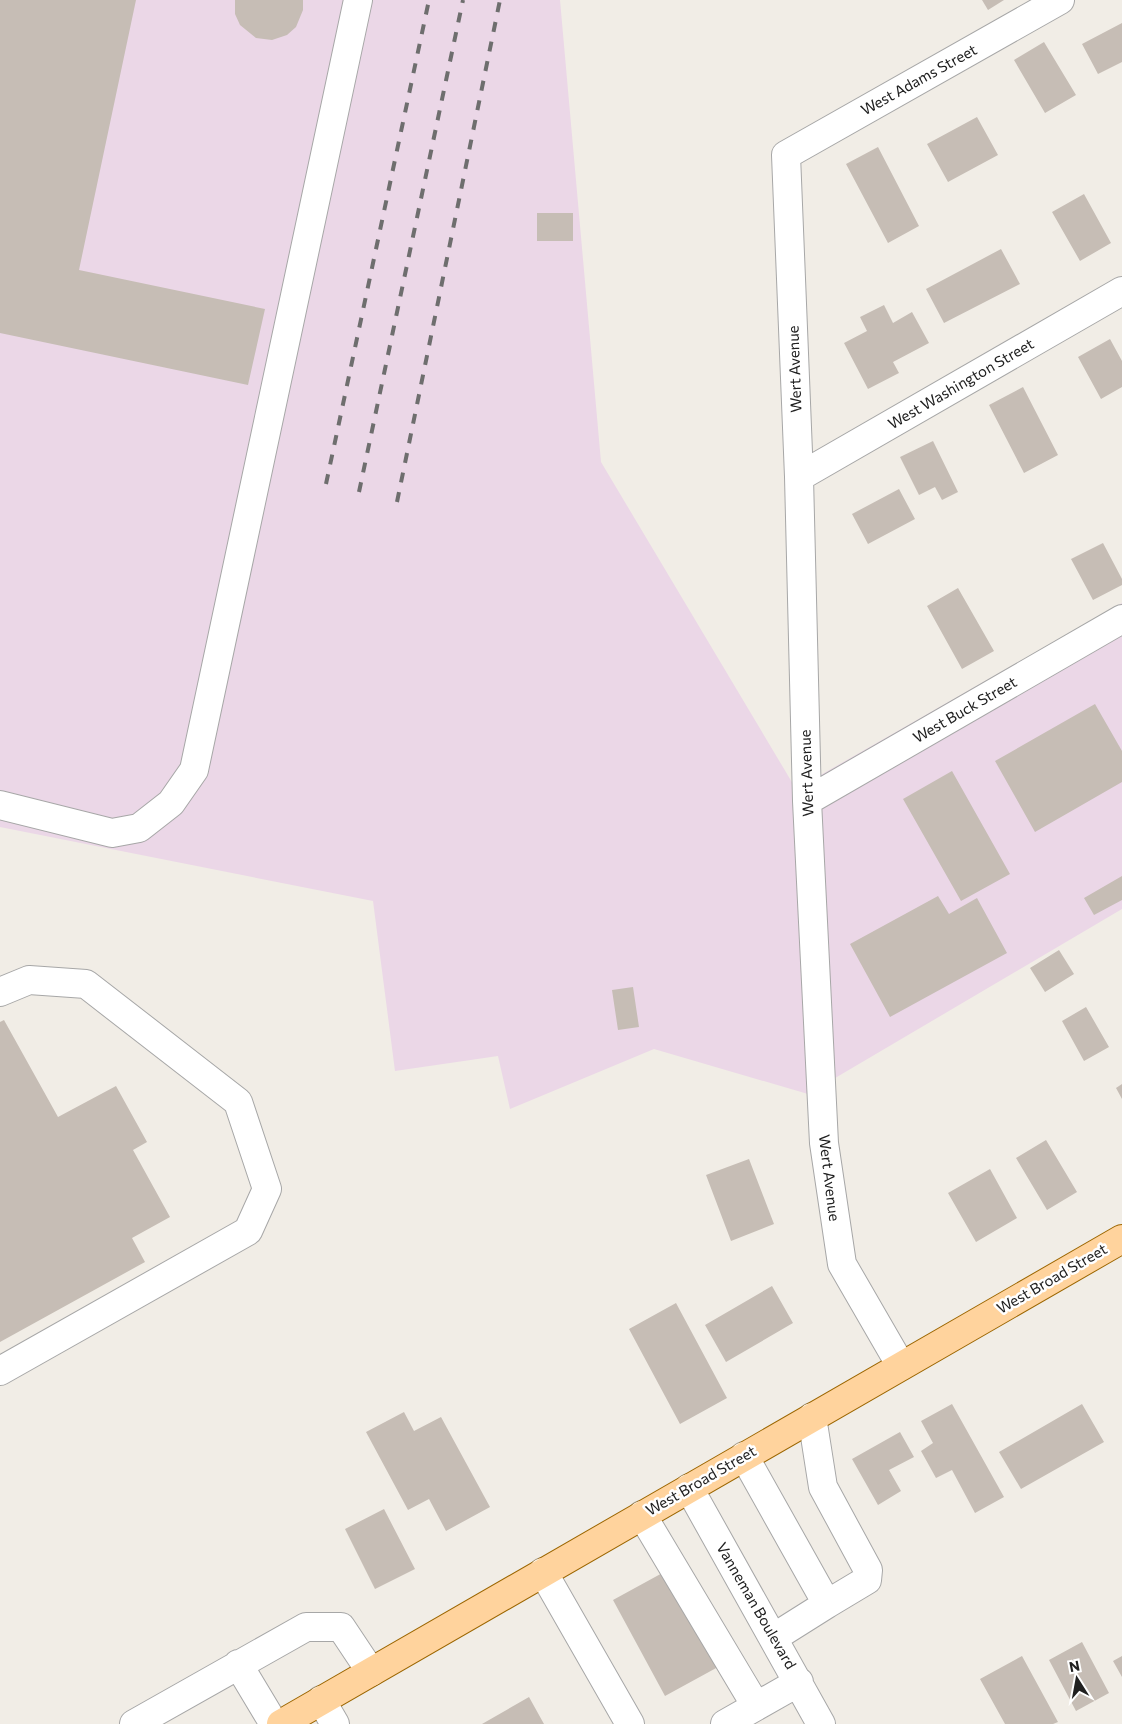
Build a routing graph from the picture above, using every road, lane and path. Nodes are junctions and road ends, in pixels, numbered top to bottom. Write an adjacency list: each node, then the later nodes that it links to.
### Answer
1 (358, 0): 8 (street)
2 (1060, 0): 3 (street, West Adams Street)
3 (787, 164): 5 (street, Wert Avenue)
4 (1122, 292): 5 (street, West Washington Street)
5 (799, 478): 7 (street, Wert Avenue)
6 (1122, 618): 7 (street, West Buck Street)
7 (808, 801): 11 (street, Wert Avenue)
8 (0, 805)
9 (0, 992): 12 (street)
10 (1122, 1239): 11 (main road, West Broad Street)
11 (901, 1366): 13 (main road, West Broad Street)
12 (0, 1371)
13 (812, 1417): 14 (main road, West Broad Street); 18 (street)
14 (744, 1456): 15 (main road, West Broad Street); 18 (street)
15 (689, 1488): 16 (main road, West Broad Street); 19 (street, Vanneman Boulevard)
16 (642, 1515): 17 (main road, West Broad Street); 24 (street)
17 (543, 1572): 21 (main road, West Broad Street); 29 (street)
18 (827, 1604): 19 (street)
19 (773, 1638): 22 (street, Vanneman Boulevard)
20 (238, 1664): 21 (street); 25 (street); 26 (street)
21 (371, 1672): 23 (main road, West Broad Street)
22 (799, 1682): 24 (street); 31 (street, Vanneman Boulevard)
23 (321, 1700): 27 (main road, West Broad Street); 28 (street)
24 (756, 1706): 30 (street)
25 (134, 1724)
26 (274, 1724)
27 (280, 1724)
28 (335, 1724)
29 (630, 1724)
30 (725, 1724)
31 (821, 1724)

